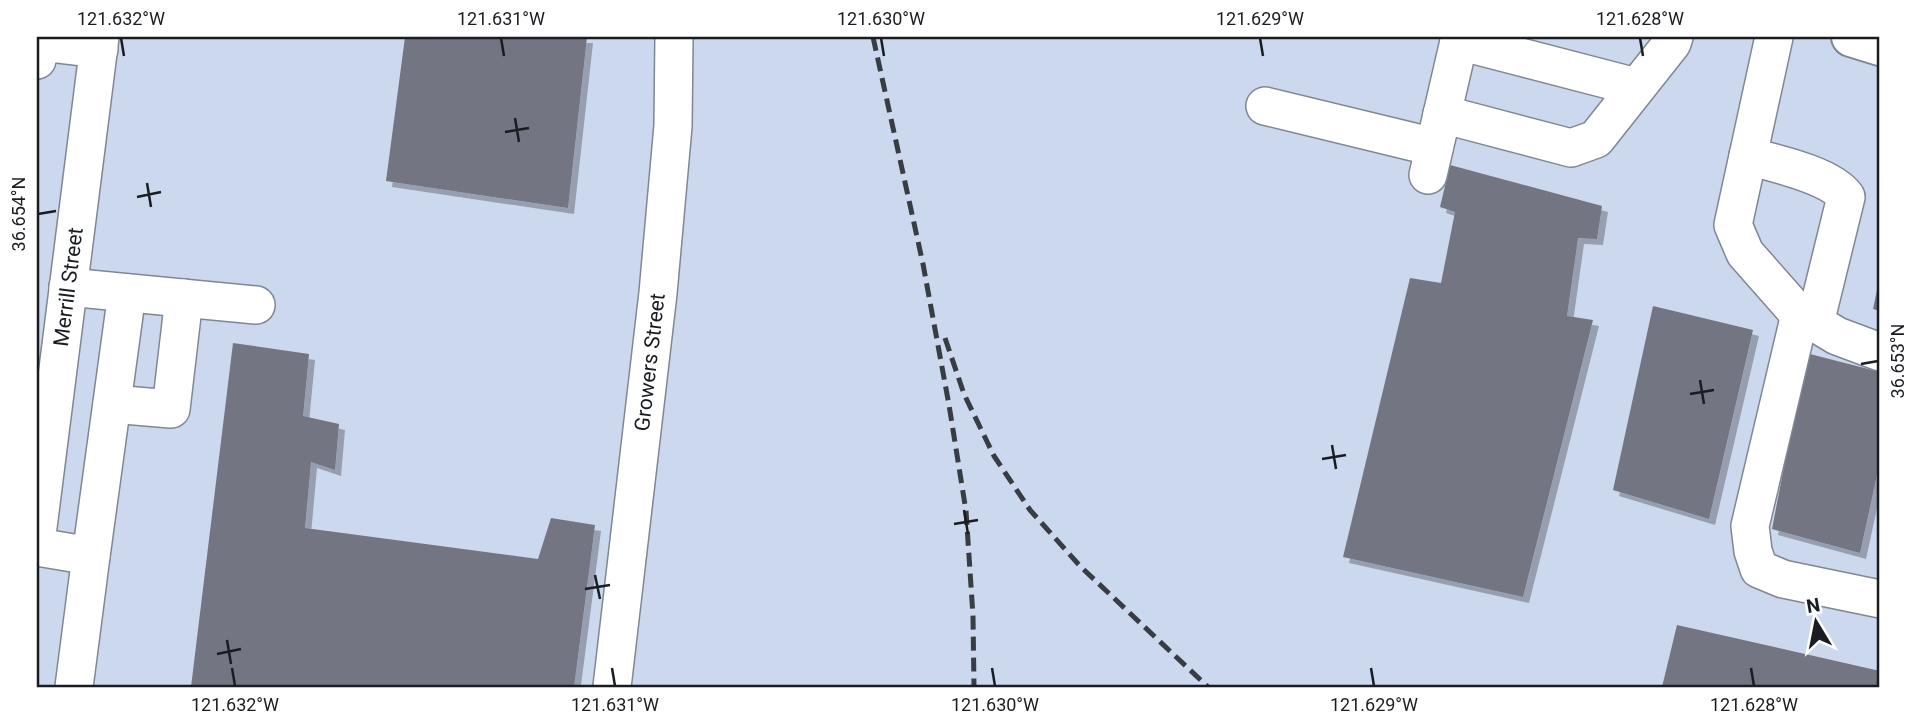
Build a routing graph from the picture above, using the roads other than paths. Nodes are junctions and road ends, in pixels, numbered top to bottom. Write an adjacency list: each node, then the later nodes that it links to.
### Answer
1 (674, 37): 26 (street, Growers Street)
2 (1674, 37): 9 (street)
3 (1774, 37): 12 (street)
4 (1851, 37): 7 (main road)
5 (1460, 39): 9 (street); 11 (street)
6 (100, 43): 8 (street); 13 (street, Merrill Street)
7 (1880, 46)
8 (37, 60)
9 (1636, 88): 11 (street)
10 (1265, 106): 11 (street)
11 (1435, 145)
12 (1748, 156): 17 (street); 17 (street)
13 (68, 286): 14 (street); 20 (street, Merrill Street)
14 (127, 293): 15 (street); 19 (street)
15 (184, 298): 16 (street); 19 (street)
16 (256, 305)
17 (1808, 318): 18 (street); 24 (street)
18 (1880, 352)
19 (112, 404): 23 (street)
20 (43, 436): 21 (street, Merrill Street)
21 (37, 536)
22 (37, 547): 23 (street)
23 (91, 556): 25 (street)
24 (1880, 599)
25 (74, 687)
26 (612, 687)

